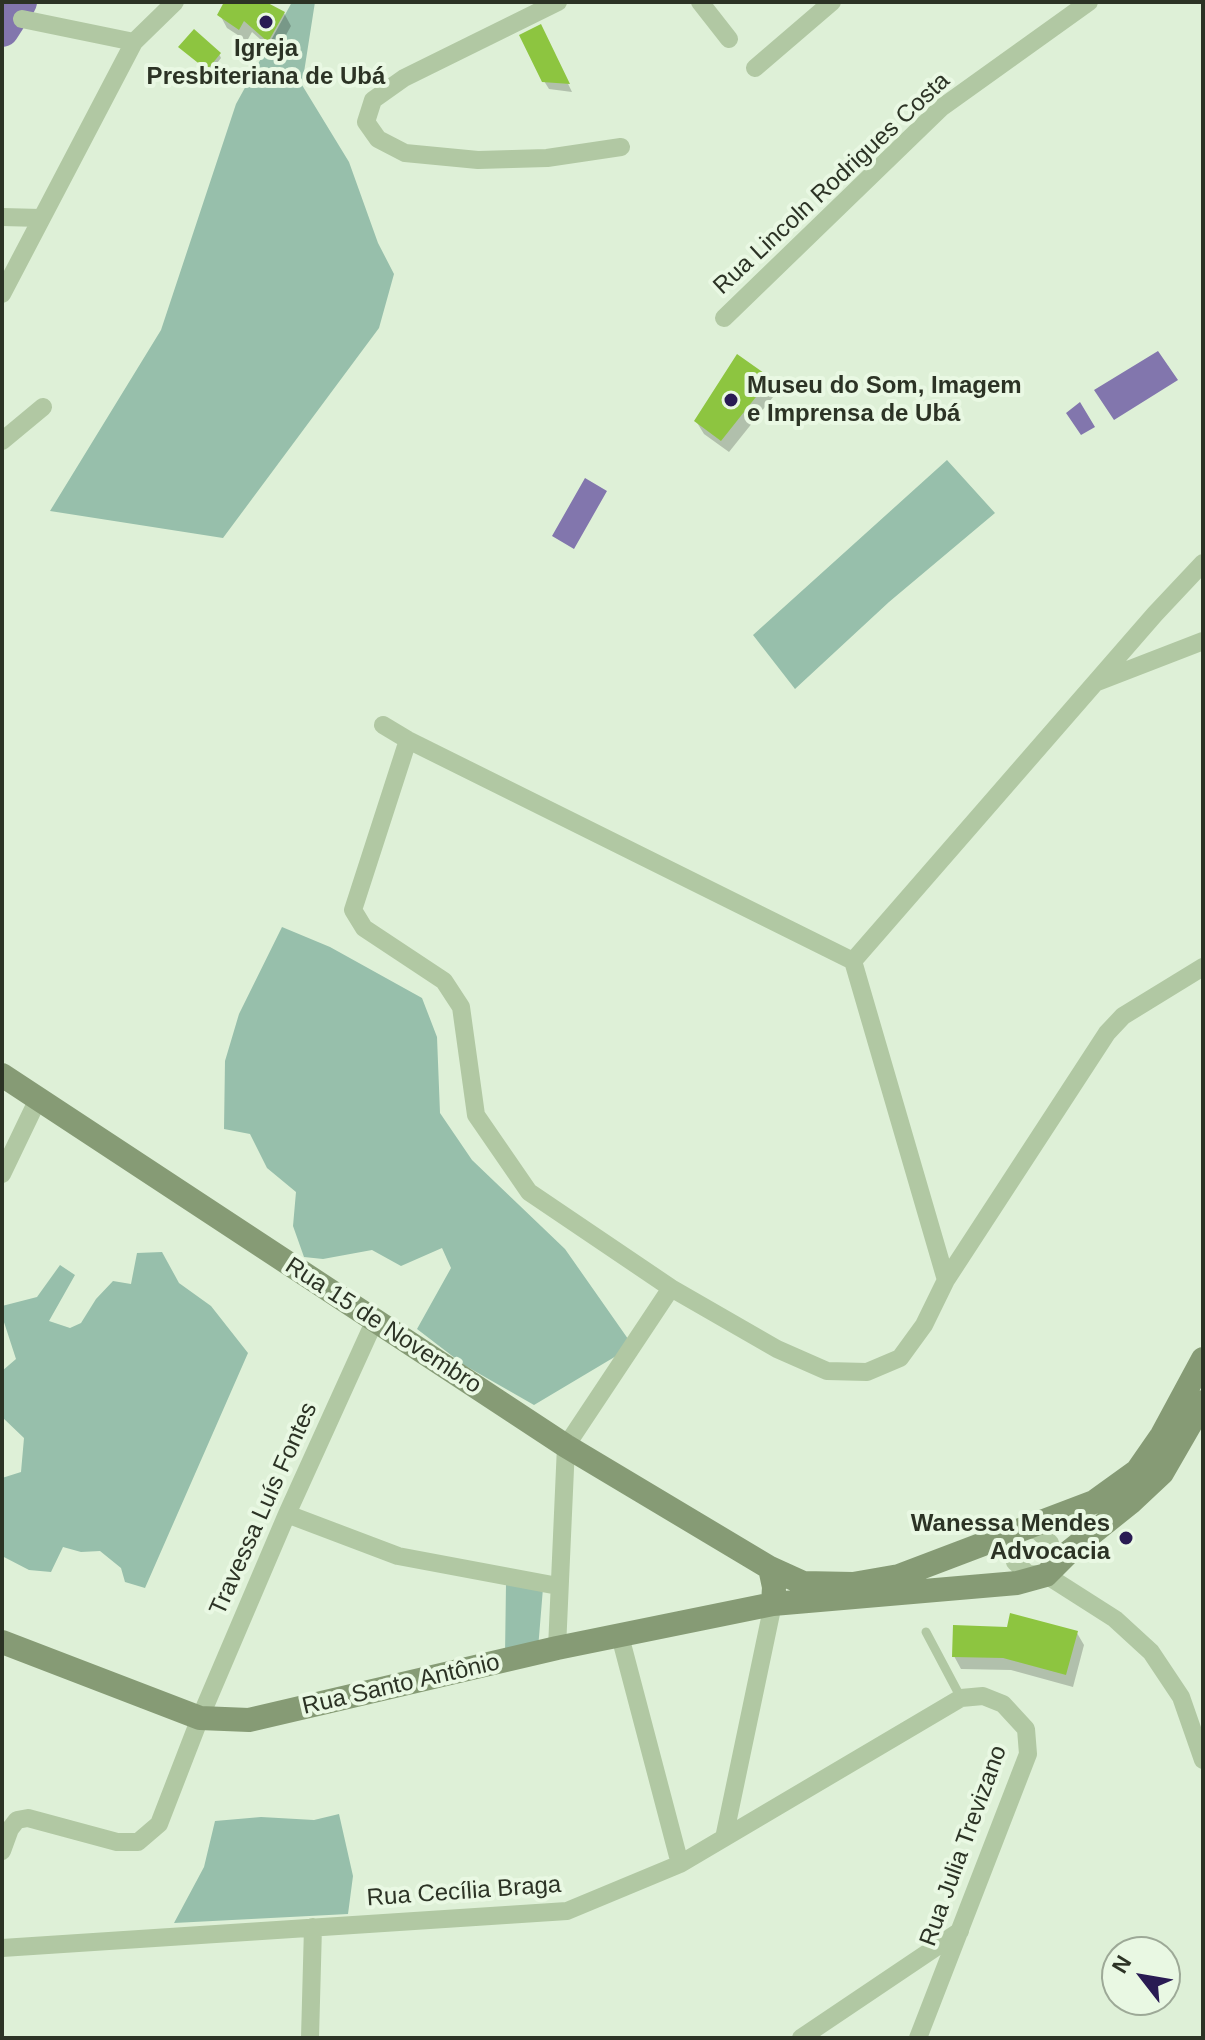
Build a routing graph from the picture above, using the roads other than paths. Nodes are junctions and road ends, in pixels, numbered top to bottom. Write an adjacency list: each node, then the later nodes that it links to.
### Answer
1 (175, 2): 8 (street)
2 (558, 2): 10 (street)
3 (700, 2): 7 (street)
4 (832, 2): 9 (street)
5 (1089, 2): 14 (street, Rua Lincoln Rodrigues Costa)
6 (22, 19): 8 (street)
7 (729, 39)
8 (134, 42): 12 (street)
9 (755, 68)
10 (621, 147)
11 (2, 217): 12 (street)
12 (41, 218): 13 (street)
13 (2, 294)
14 (724, 318)
15 (43, 407): 16 (street)
16 (2, 441)
17 (1203, 563): 19 (street)
18 (1203, 641): 19 (street)
19 (1095, 683): 22 (street)
20 (383, 725): 21 (street)
21 (408, 740): 22 (street); 28 (street)
22 (853, 961): 27 (street)
23 (1203, 967): 27 (street)
24 (2, 1075): 25 (street, Rua 15 de Novembro)
25 (38, 1099): 26 (street); 29 (street, Rua 15 de Novembro)
26 (2, 1174)
27 (946, 1280): 28 (street)
28 (671, 1288): 32 (street)
29 (375, 1320): 32 (street, Rua 15 de Novembro); 33 (street, Travessa Luís Fontes)
30 (1203, 1359): 34 (street, Rua 15 de Novembro)
31 (1203, 1402): 36 (street)
32 (566, 1446): 35 (street, Rua 15 de Novembro); 37 (street)
33 (287, 1514): 37 (street); 44 (street, Travessa Luís Fontes)
34 (1022, 1528): 35 (street, Rua 15 de Novembro); 36 (street); 36 (street)
35 (770, 1568): 38 (street)
36 (1046, 1575): 38 (street, Rua Santo Antônio); 45 (street)
37 (558, 1586): 42 (street)
38 (773, 1604): 40 (street, Rua Santo Antônio); 46 (street)
39 (926, 1632): 43 (lane)
40 (620, 1636): 42 (street, Rua Santo Antônio); 48 (street)
41 (2, 1642): 44 (street, Rua Santo Antônio)
42 (557, 1648): 44 (street, Rua Santo Antônio)
43 (961, 1698): 46 (street); 50 (street, Rua Julia Trevizano)
44 (200, 1718): 47 (street, Travessa Luís Fontes)
45 (1203, 1760)
46 (724, 1838): 48 (street, Rua Cecília Braga)
47 (2, 1851)
48 (680, 1864): 49 (street, Rua Cecília Braga)
49 (313, 1927): 51 (street, Rua Cecília Braga); 52 (street)
50 (960, 1931): 53 (street); 54 (street, Rua Julia Trevizano)
51 (2, 1948)
52 (310, 2038)
53 (801, 2038)
54 (918, 2038)

